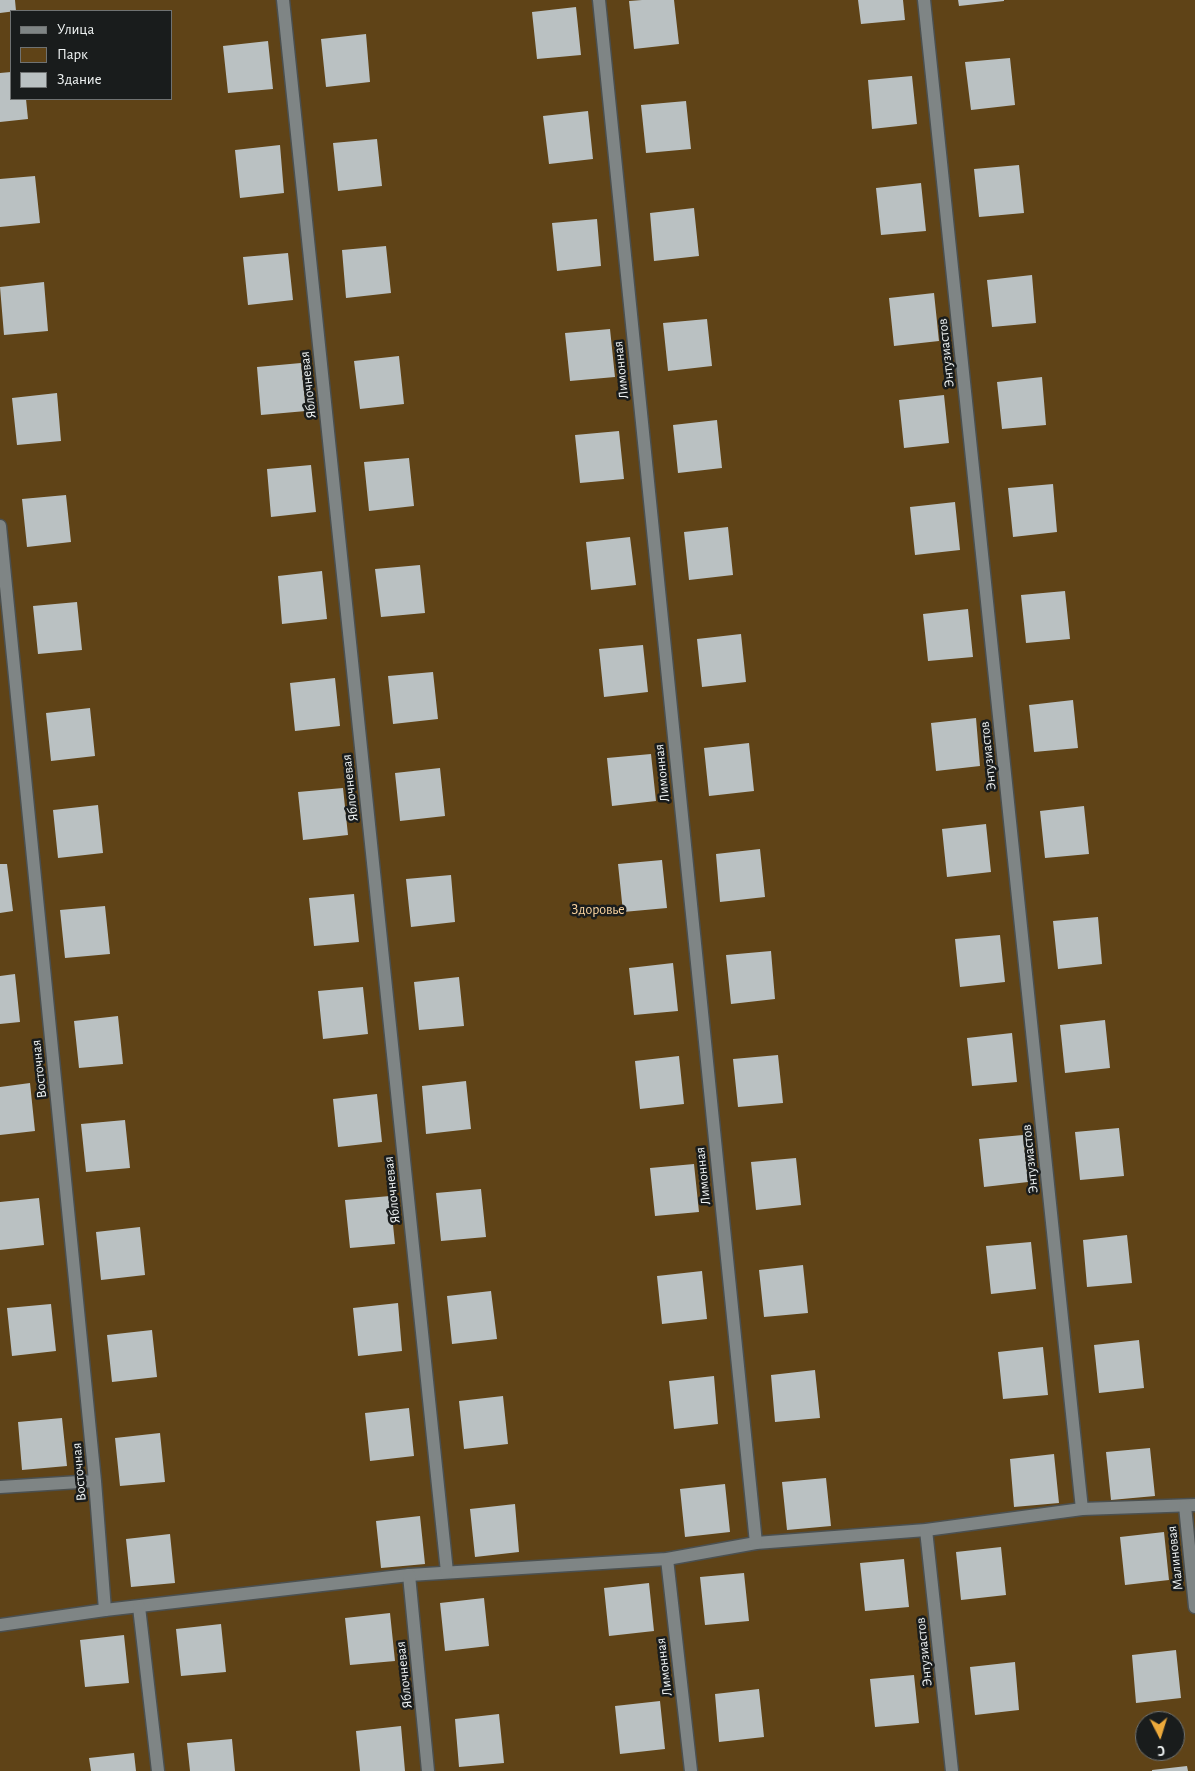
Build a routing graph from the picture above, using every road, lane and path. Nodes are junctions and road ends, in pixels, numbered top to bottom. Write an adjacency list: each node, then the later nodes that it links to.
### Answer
1 (284, 0): 12 (street, Яблочневая)
2 (599, 0): 10 (street, Лимонная)
3 (924, 0): 8 (street, Энтузиастов)
4 (0, 526): 5 (street, Восточная)
5 (95, 1481): 6 (street); 16 (street, Восточная)
6 (0, 1488)
7 (1190, 1505): 8 (street); 15 (street, Малиновая)
8 (1082, 1509): 9 (street)
9 (926, 1530): 10 (street); 21 (street, Энтузиастов)
10 (756, 1543): 11 (street)
11 (667, 1559): 12 (street); 20 (street, Лимонная)
12 (447, 1572): 13 (street)
13 (408, 1575): 14 (street); 19 (street, Яблочневая)
14 (139, 1607): 16 (street); 18 (street)
15 (1195, 1607)
16 (105, 1610): 17 (street)
17 (0, 1625)
18 (158, 1771)
19 (428, 1771)
20 (691, 1771)
21 (952, 1771)

